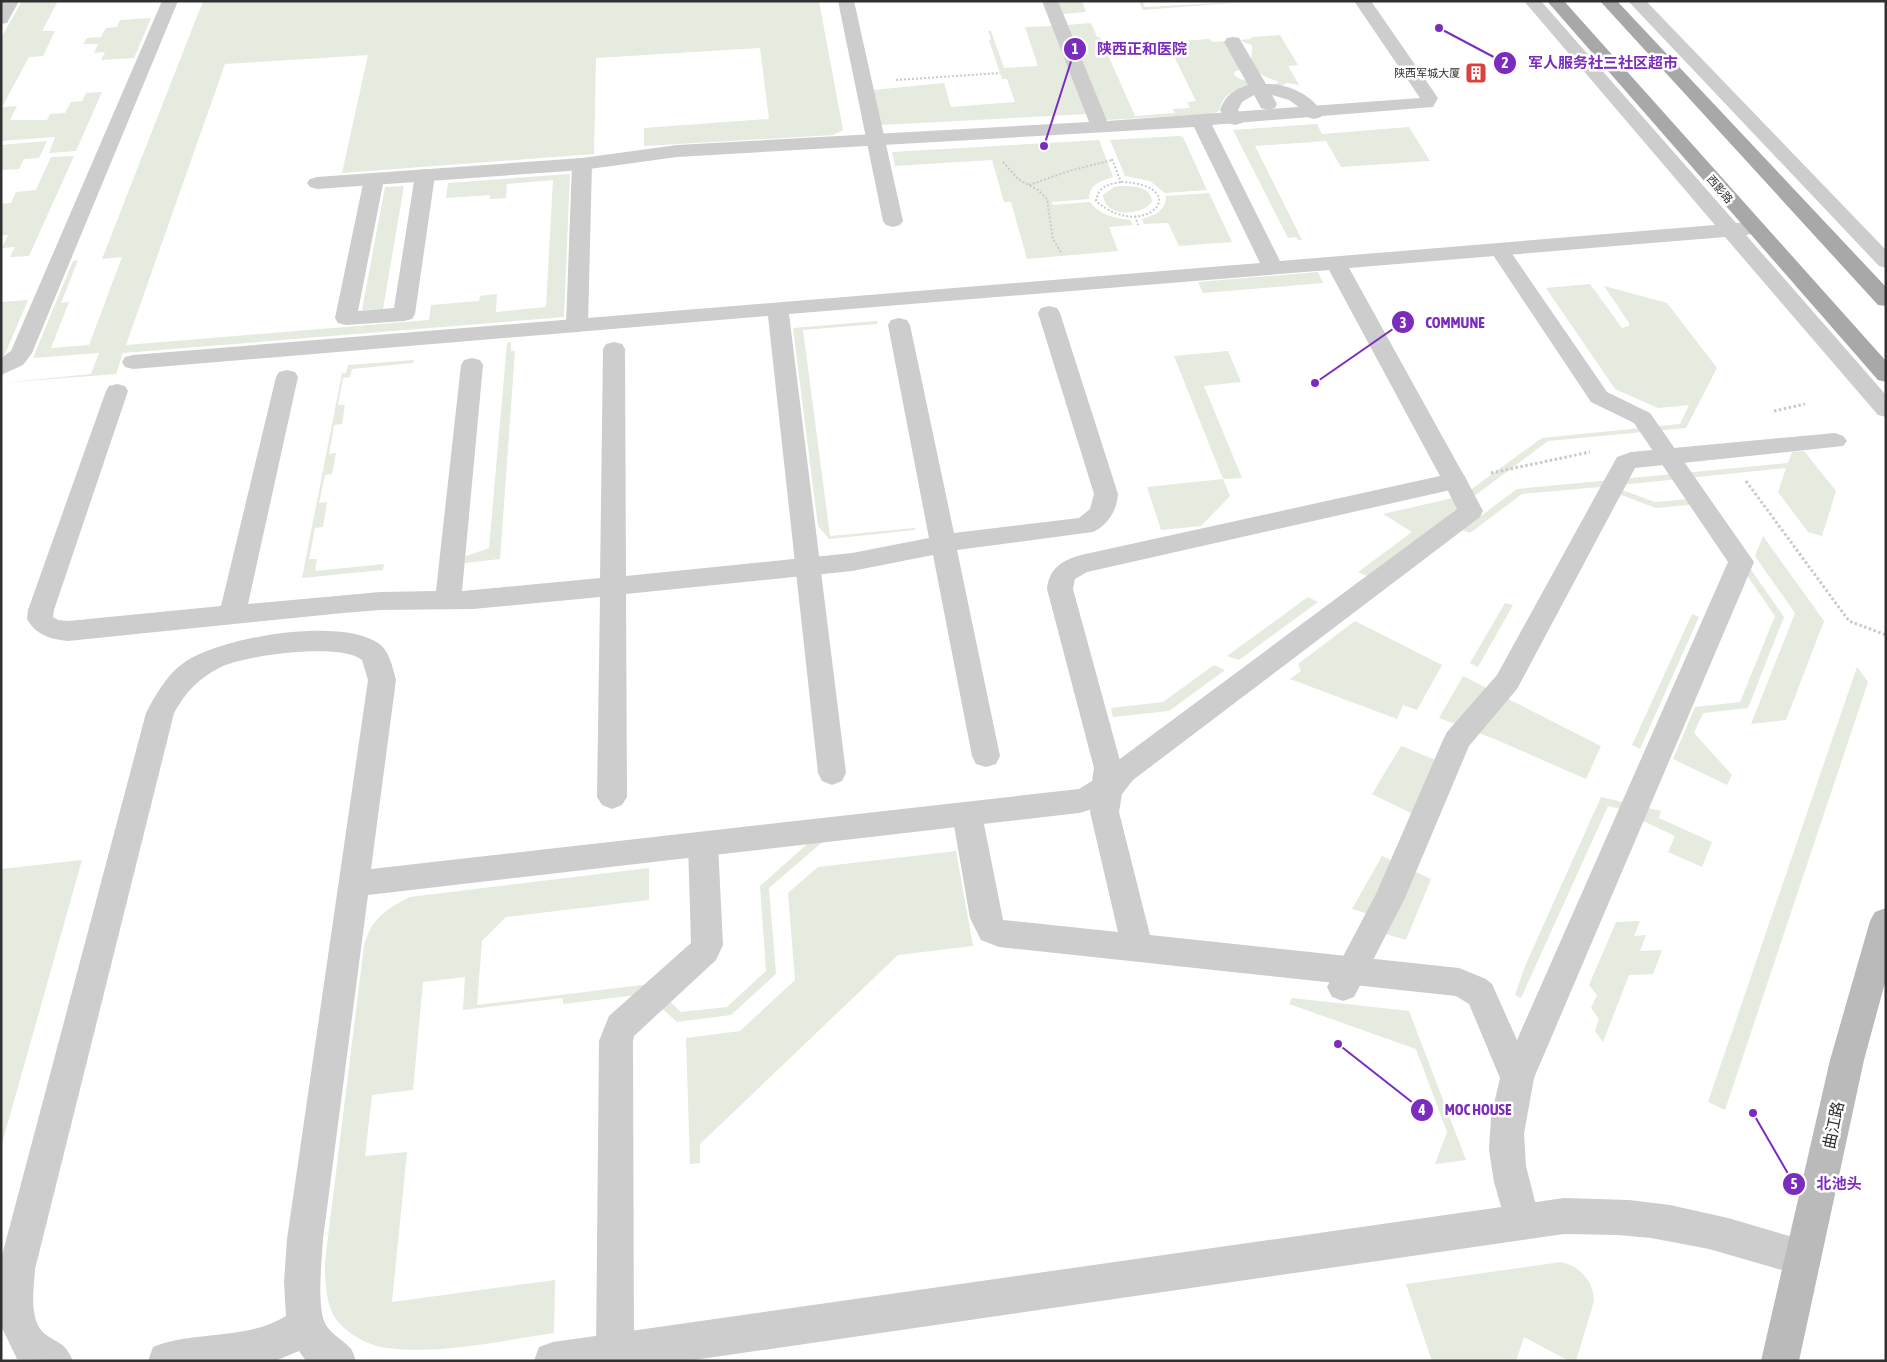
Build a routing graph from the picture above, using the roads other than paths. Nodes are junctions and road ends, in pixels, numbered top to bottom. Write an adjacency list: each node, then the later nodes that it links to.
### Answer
1 (11, 1): 10 (street)
2 (170, 1): 38 (street)
3 (846, 1): 18 (street)
4 (1050, 1): 17 (street)
5 (1362, 1): 13 (street)
6 (1532, 1): 25 (street)
7 (1555, 1): 24 (main road, 西影路)
8 (1608, 1): 30 (main road)
9 (1636, 1): 27 (street)
10 (1, 19)
11 (1233, 42): 12 (street)
12 (1260, 90): 13 (street); 14 (street); 15 (street)
13 (1314, 113): 14 (street)
14 (1274, 116): 15 (street)
15 (1235, 119): 16 (street)
16 (1200, 121): 17 (street); 29 (street)
17 (1100, 127): 18 (street)
18 (876, 140): 19 (street); 23 (street)
19 (582, 164): 20 (street); 33 (street)
20 (425, 175): 21 (street); 21 (street)
21 (374, 179): 22 (street)
22 (317, 183)
23 (893, 221)
24 (1755, 228): 25 (street); 39 (main road, 西影路)
25 (1729, 230): 26 (street); 42 (street)
26 (1500, 249): 28 (street); 44 (street)
27 (1886, 262)
28 (1336, 263): 29 (street); 45 (street)
29 (1273, 268): 31 (street)
30 (1886, 300)
31 (778, 309): 33 (street); 47 (street)
32 (1049, 313): 46 (street)
33 (577, 325): 36 (street)
34 (899, 326): 46 (street)
35 (614, 350): 48 (street)
36 (133, 362)
37 (472, 365): 49 (street)
38 (1, 368)
39 (1886, 376)
40 (287, 377): 50 (street)
41 (117, 391): 50 (street)
42 (1886, 410)
43 (1835, 441): 44 (street)
44 (1669, 457): 59 (street); 60 (street)
45 (1455, 482): 54 (street); 58 (street)
46 (943, 544): 47 (street); 51 (street)
47 (808, 567): 48 (street); 52 (street)
48 (613, 586): 49 (street); 53 (street)
49 (448, 600): 50 (street)
50 (232, 615)
51 (986, 756)
52 (832, 773)
53 (612, 797)
54 (966, 814): 55 (street); 58 (street)
55 (703, 844): 56 (street); 64 (street)
56 (354, 884): 63 (street); 65 (street)
57 (1886, 921): 62 (main road, 曲江路)
58 (1138, 949): 59 (street)
59 (1347, 979): 60 (street)
60 (1517, 1078): 61 (street)
61 (1522, 1221): 62 (street); 64 (street)
62 (1803, 1258): 69 (main road, 曲江路)
63 (306, 1325): 66 (street); 67 (street)
64 (615, 1352): 68 (street)
65 (54, 1361)
66 (167, 1361)
67 (337, 1361)
68 (553, 1361)
69 (1780, 1361)

